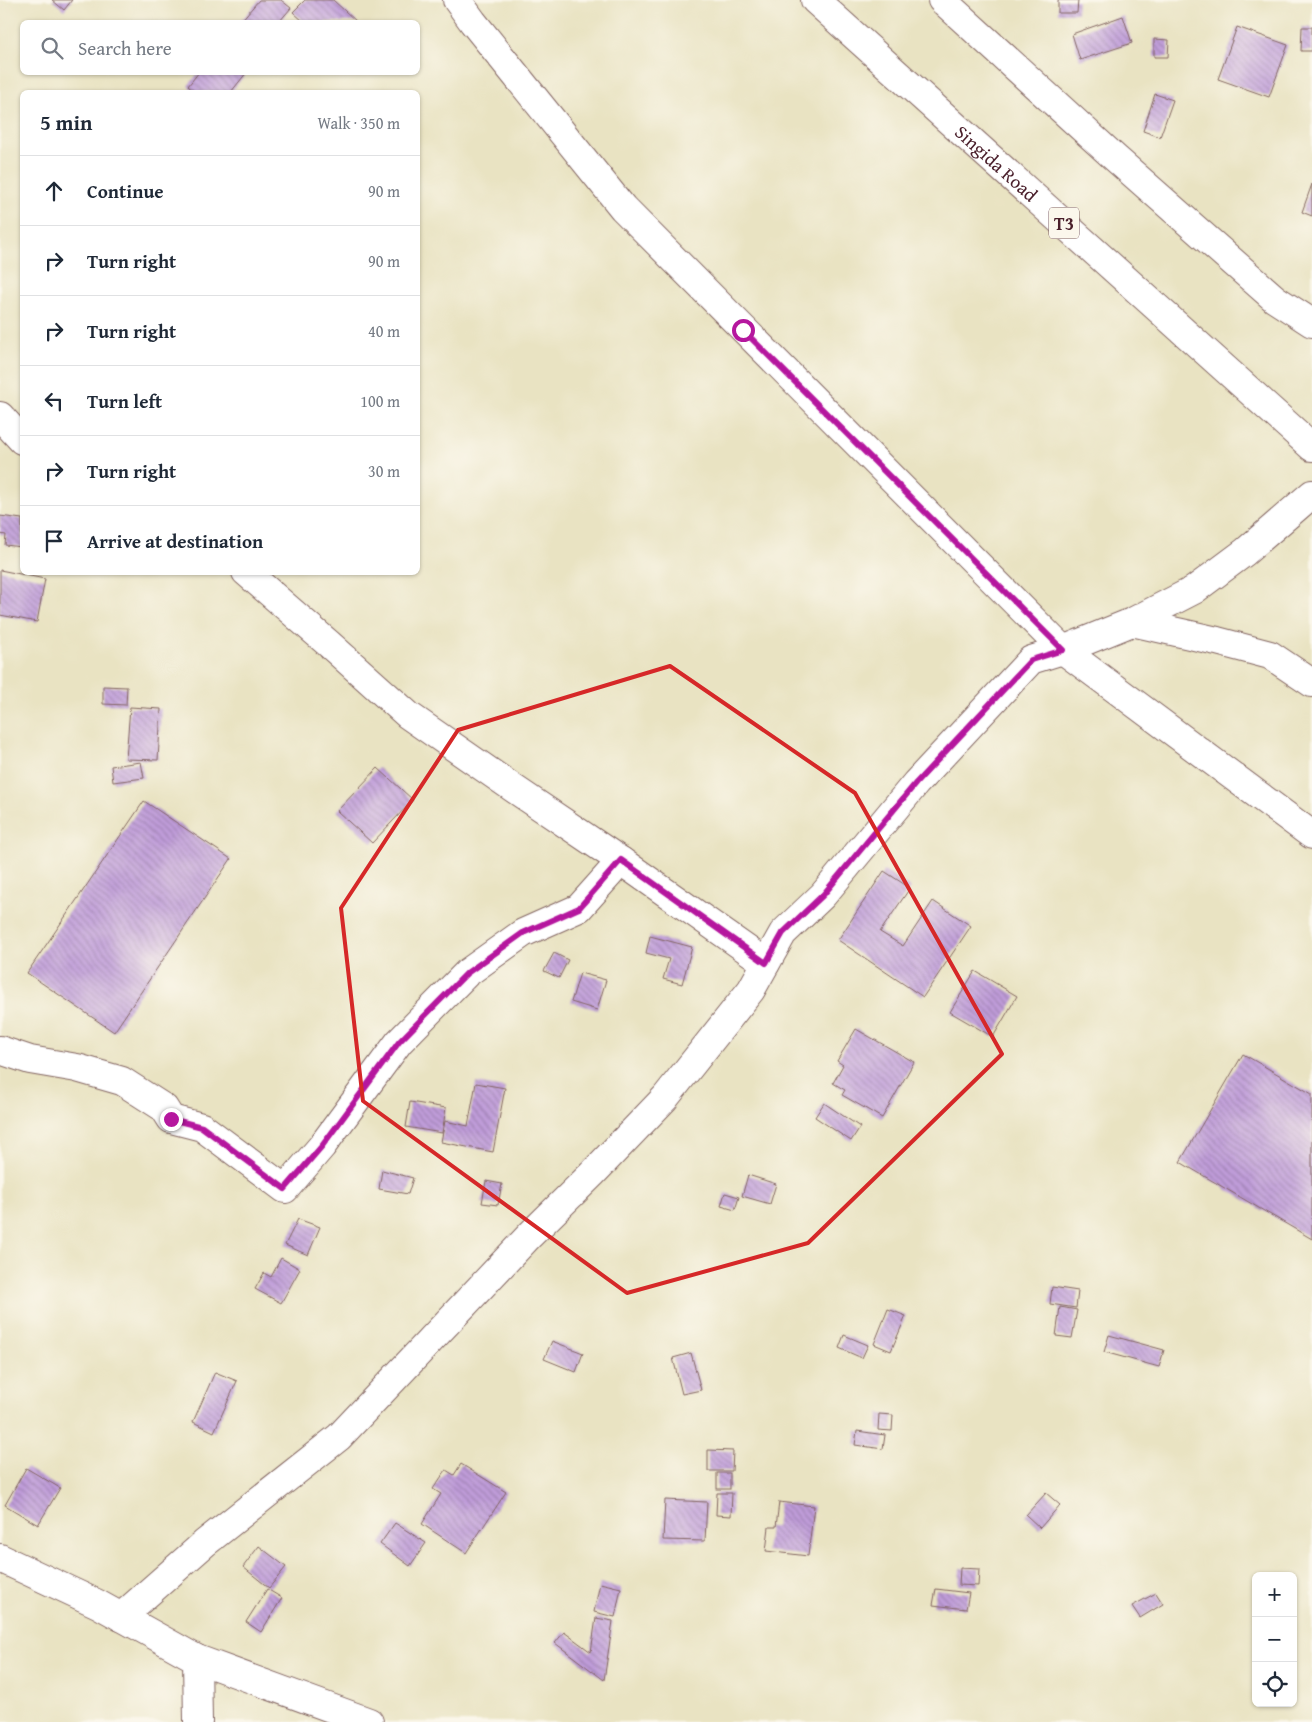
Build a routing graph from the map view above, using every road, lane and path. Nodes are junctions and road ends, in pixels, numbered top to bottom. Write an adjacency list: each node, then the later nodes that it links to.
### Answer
1 (457, 0): 11 (main road)
2 (815, 0): 7 (main road, Singida Road / T3)
3 (942, 0): 4 (main road)
4 (1312, 323)
5 (0, 416): 6 (main road)
6 (20, 438)
7 (1312, 447)
8 (1312, 494): 10 (main road)
9 (250, 575): 14 (main road)
10 (1132, 622): 11 (main road); 12 (main road)
11 (1063, 650): 13 (main road); 15 (main road)
12 (1312, 683)
13 (1312, 835)
14 (621, 860): 15 (main road); 16 (main road)
15 (766, 963): 18 (main road)
16 (0, 1050)
17 (0, 1558): 18 (main road)
18 (121, 1617): 19 (main road)
19 (197, 1660): 20 (main road); 21 (main road)
20 (198, 1722)
21 (369, 1722)

